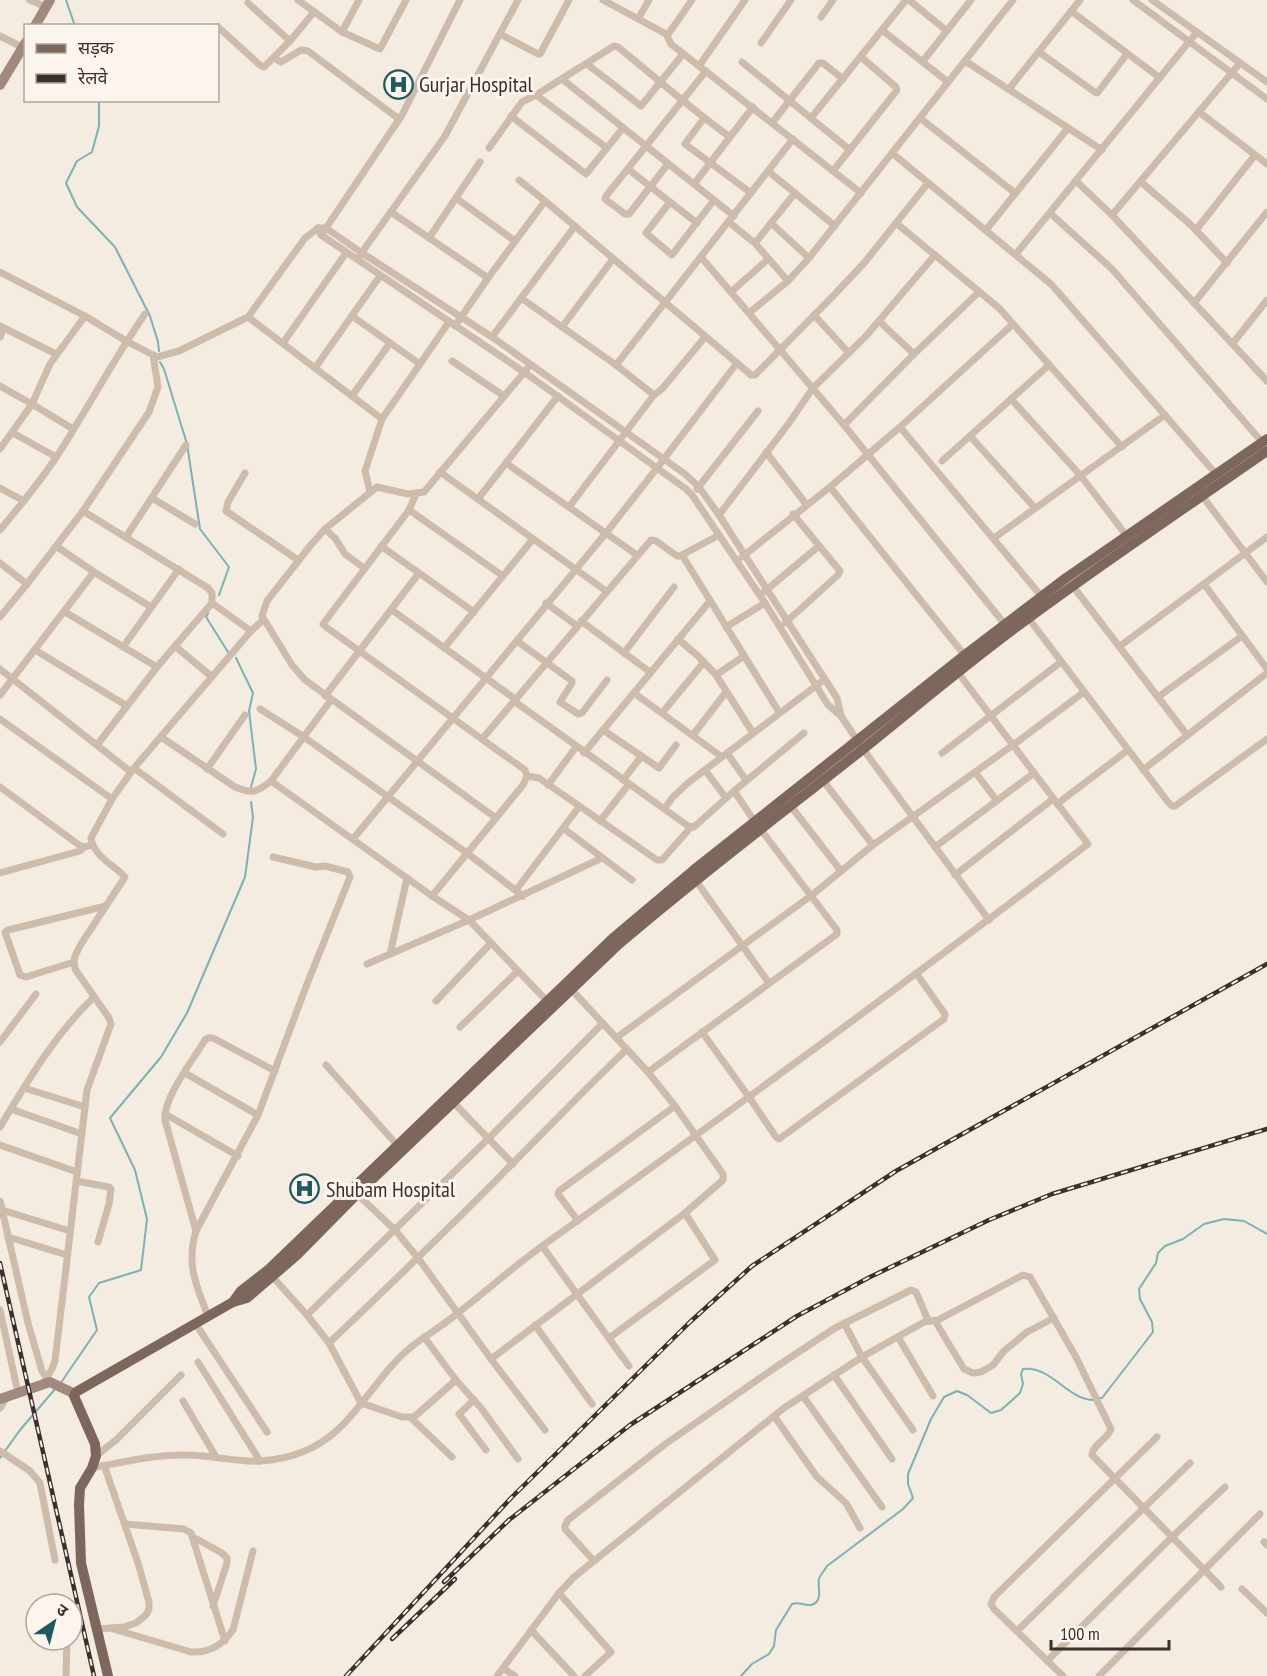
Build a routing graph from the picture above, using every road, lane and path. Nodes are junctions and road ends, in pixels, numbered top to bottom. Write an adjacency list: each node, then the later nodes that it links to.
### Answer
1 (30, 0): 21 (street)
2 (298, 0): 22 (street)
3 (359, 0): 30 (street)
4 (406, 0): 30 (street)
5 (460, 0): 70 (street)
6 (518, 0): 32 (street)
7 (569, 0): 32 (street)
8 (603, 0): 25 (street)
9 (649, 0): 25 (street)
10 (692, 0): 34 (street)
11 (745, 0): 49 (street)
12 (791, 0): 37 (street)
13 (833, 0): 24 (street)
14 (908, 0): 28 (street); 29 (street)
15 (969, 0): 29 (street)
16 (1013, 0): 45 (street)
17 (1080, 0): 23 (street)
18 (1133, 0): 36 (street)
19 (1152, 0): 31 (street)
20 (248, 3): 35 (street)
21 (48, 4): 26 (street)
22 (314, 12): 30 (street); 35 (street)
23 (1071, 12): 39 (street); 41 (street)
24 (821, 17)
25 (638, 19): 34 (street)
26 (36, 24)
27 (219, 28): 43 (street)
28 (882, 30): 42 (street); 44 (street)
29 (946, 31): 44 (street)
30 (342, 32)
31 (1197, 32): 36 (street); 47 (street)
32 (500, 34): 104 (street)
33 (0, 36): 38 (street)
34 (667, 37): 40 (street)
35 (290, 41): 43 (street)
36 (1190, 42): 51 (street); 52 (street)
37 (761, 43)
38 (24, 44): 58 (street)
39 (1039, 52): 41 (street); 59 (street)
40 (683, 54): 49 (street); 55 (street)
41 (1128, 54): 52 (street)
42 (861, 57): 54 (street); 79 (street)
43 (274, 58): 70 (street)
44 (922, 61): 56 (street)
45 (965, 61): 56 (street); 59 (street)
46 (742, 62): 63 (street)
47 (1240, 63): 51 (street); 57 (street)
48 (587, 64): 53 (street); 55 (street); 55 (street)
49 (699, 66): 50 (street)
50 (706, 71): 62 (street); 64 (street)
51 (1232, 73): 61 (street); 65 (street)
52 (1160, 78): 80 (street)
53 (562, 79): 60 (street); 72 (street)
54 (843, 79): 63 (street); 68 (street)
55 (661, 82): 62 (street)
56 (948, 82): 69 (street)
57 (1267, 82)
58 (0, 85)
59 (1009, 89): 73 (street)
60 (536, 95): 66 (street); 78 (street)
61 (1267, 99)
62 (682, 101): 67 (street); 76 (street)
63 (790, 101): 68 (street); 71 (street)
64 (753, 107): 71 (street); 74 (street)
65 (1199, 112): 82 (street); 92 (street)
66 (511, 116): 77 (street); 78 (street)
67 (704, 118): 74 (street); 84 (street)
68 (812, 118): 79 (street)
69 (920, 118): 81 (street); 99 (street)
70 (399, 119): 114 (street)
71 (772, 123): 75 (street)
72 (623, 128): 76 (street); 78 (street)
73 (1068, 128): 80 (street); 99 (street)
74 (730, 137): 84 (street)
75 (793, 139): 88 (street); 89 (street)
76 (646, 147): 85 (street); 87 (street)
77 (489, 148)
78 (607, 148)
79 (849, 150): 89 (street)
80 (1102, 150): 91 (street)
81 (892, 153): 93 (street); 98 (street)
82 (1255, 155): 86 (street); 116 (street)
83 (480, 162): 100 (street)
84 (710, 163): 94 (street); 96 (street)
85 (668, 164): 94 (street); 95 (street)
86 (1267, 164)
87 (628, 169): 95 (street); 95 (street)
88 (768, 171): 96 (street); 97 (street)
89 (833, 171): 98 (street)
90 (519, 180): 102 (street)
91 (1076, 181): 106 (street); 107 (street)
92 (1141, 182): 107 (street); 116 (street)
93 (928, 183): 111 (street); 115 (street)
94 (694, 184): 101 (street)
95 (650, 186): 103 (street)
96 (751, 193): 108 (street)
97 (795, 193): 110 (street); 112 (street)
98 (861, 193): 112 (street)
99 (1015, 193): 115 (street)
100 (456, 198): 118 (street); 119 (street)
101 (714, 200): 108 (street); 109 (street)
102 (545, 201): 113 (street); 119 (street)
103 (670, 202): 109 (street); 109 (street)
104 (391, 212): 118 (street); 122 (street)
105 (1267, 212): 130 (street)
106 (1050, 213): 123 (street); 192 (street)
107 (1112, 215): 139 (street)
108 (732, 219): 120 (street); 125 (street)
109 (697, 223)
110 (771, 223): 120 (street); 126 (street)
111 (896, 223): 124 (street); 143 (street)
112 (836, 225): 126 (street)
113 (575, 226): 127 (street); 137 (street)
114 (326, 228): 117 (street); 122 (street)
115 (986, 230): 123 (street)
116 (1196, 230): 130 (street)
117 (319, 232): 121 (street); 146 (street)
118 (429, 238): 133 (street)
119 (515, 241): 133 (street)
120 (754, 242): 128 (street)
121 (346, 253): 129 (street); 157 (street)
122 (362, 253): 129 (street); 147 (street)
123 (1016, 254): 183 (street)
124 (935, 255): 136 (street); 148 (street)
125 (701, 257): 135 (street); 138 (street)
126 (809, 258): 134 (street)
127 (613, 259): 138 (street); 152 (street)
128 (768, 259): 134 (street); 135 (street)
129 (356, 260): 132 (street)
130 (1227, 263): 139 (street)
131 (0, 272): 144 (street)
132 (380, 276): 145 (street); 149 (street)
133 (488, 278): 147 (street)
134 (788, 281): 141 (street)
135 (731, 292): 141 (street)
136 (979, 292): 150 (street); 163 (street)
137 (521, 298): 152 (street); 154 (street)
138 (665, 302): 155 (street); 169 (street)
139 (1194, 303): 159 (street)
140 (1265, 307): 159 (street)
141 (749, 313): 160 (street)
142 (145, 314): 156 (street)
143 (814, 315): 160 (street); 161 (street)
144 (85, 316): 156 (street); 162 (street)
145 (352, 316): 158 (street); 171 (street)
146 (248, 317): 157 (street); 164 (street)
147 (462, 317): 149 (street); 154 (street)
148 (879, 321): 161 (street); 163 (street)
149 (452, 324): 167 (street); 172 (street)
150 (1013, 324): 170 (street); 186 (street)
151 (2, 327): 153 (street); 162 (street)
152 (562, 327): 169 (street)
153 (0, 337)
154 (492, 337): 168 (street)
155 (705, 337): 166 (street); 176 (street)
156 (126, 341): 164 (street); 187 (street)
157 (283, 343): 171 (street)
158 (390, 343): 167 (street); 177 (street)
159 (1233, 343): 173 (street)
160 (779, 349): 166 (street); 175 (street)
161 (849, 353): 175 (street)
162 (56, 354): 181 (street)
163 (914, 354): 185 (street)
164 (153, 355): 221 (street)
165 (452, 361): 178 (street)
166 (736, 363): 199 (street)
167 (420, 364): 184 (street)
168 (530, 364): 172 (street); 188 (street)
169 (616, 364): 176 (street)
170 (1049, 365): 180 (street); 194 (street)
171 (315, 368): 177 (street)
172 (524, 372): 178 (street); 179 (street)
173 (1267, 381)
174 (0, 386): 181 (street)
175 (813, 388): 185 (street); 196 (street)
176 (654, 395): 188 (street)
177 (352, 396): 184 (street)
178 (504, 396): 203 (street)
179 (558, 396): 191 (street); 201 (street)
180 (1011, 399): 190 (street); 206 (street)
181 (32, 404): 187 (street); 189 (street)
182 (758, 411): 207 (street)
183 (1165, 415): 194 (street); 205 (street)
184 (382, 419): 210 (street)
185 (844, 425): 197 (street)
186 (900, 427): 197 (street); 231 (street)
187 (73, 429): 198 (street)
188 (626, 432): 191 (street); 199 (street)
189 (13, 433): 195 (street); 198 (street)
190 (970, 436): 200 (street); 219 (street)
191 (620, 441): 202 (street); 218 (street)
192 (1265, 444): 205 (main road); 211 (main road)
193 (186, 445): 214 (street)
194 (1122, 447): 206 (street)
195 (0, 449)
196 (766, 452): 217 (street); 223 (street)
197 (867, 454): 208 (street); 274 (street)
198 (56, 457): 216 (street)
199 (663, 460): 202 (street); 207 (street)
200 (942, 460)
201 (506, 463): 215 (street); 218 (street)
202 (657, 468): 213 (street); 227 (street)
203 (440, 472): 212 (street); 215 (street)
204 (245, 473): 241 (street)
205 (1216, 474): 211 (main road)
206 (1081, 476): 219 (street); 233 (street)
207 (699, 487): 213 (street); 223 (street)
208 (830, 487): 217 (street); 287 (street)
209 (0, 488): 216 (street)
210 (370, 492): 212 (street); 225 (street)
211 (1199, 492): 233 (main road); 237 (street)
212 (416, 494): 220 (street)
213 (692, 495): 228 (street)
214 (152, 498): 224 (street); 229 (street)
215 (478, 499): 232 (street)
216 (24, 501): 226 (street)
217 (807, 504): 222 (street)
218 (569, 507): 227 (street)
219 (1035, 508): 231 (street)
220 (409, 510): 235 (street); 249 (street)
221 (83, 511): 229 (street); 234 (street)
222 (793, 514): 236 (street); 238 (street)
223 (719, 515): 238 (street)
224 (195, 524)
225 (325, 529): 241 (street); 244 (street)
226 (0, 530)
227 (606, 532): 239 (street); 246 (street)
228 (719, 535): 240 (street); 242 (street)
229 (126, 537): 245 (street)
230 (1267, 537): 237 (street)
231 (994, 538): 258 (street)
232 (533, 539): 246 (street); 249 (street)
233 (1130, 540): 250 (main road)
234 (56, 546): 247 (street); 252 (street)
235 (381, 546): 244 (street); 248 (street)
236 (819, 546): 255 (street); 270 (street)
237 (1245, 553): 251 (street); 253 (street)
238 (744, 554): 242 (street); 255 (street)
239 (637, 555): 240 (street); 256 (street)
240 (682, 555): 259 (street)
241 (298, 560): 269 (street)
242 (736, 561): 257 (street)
243 (0, 563): 252 (street)
244 (364, 568): 284 (street)
245 (179, 569): 260 (street); 263 (street)
246 (574, 569): 256 (street); 261 (street)
247 (94, 572): 263 (street); 266 (street)
248 (419, 573): 264 (street); 267 (street)
249 (503, 576): 267 (street)
250 (1069, 582): 258 (main road); 268 (main road); 281 (street)
251 (1267, 582)
252 (27, 584): 265 (street)
253 (1203, 584): 276 (street); 281 (street)
254 (674, 587): 285 (street)
255 (767, 590): 257 (street); 270 (street)
256 (606, 591): 271 (street)
257 (759, 595): 262 (street)
258 (1042, 597): 268 (main road)
259 (710, 601): 272 (street); 277 (street)
260 (212, 603): 275 (street); 280 (street)
261 (546, 603): 271 (street); 278 (street)
262 (765, 603): 272 (street); 273 (street)
263 (151, 607): 279 (street)
264 (392, 610): 282 (street); 284 (street)
265 (2, 611)
266 (64, 612): 279 (street); 283 (street)
267 (474, 612): 282 (street)
268 (1025, 615): 274 (main road); 289 (street)
269 (263, 620): 275 (street); 308 (street)
270 (787, 621): 273 (street); 299 (street)
271 (579, 623): 285 (street); 290 (street)
272 (726, 627): 286 (street)
273 (780, 627): 302 (street)
274 (1008, 628): 287 (main road)
275 (251, 631): 297 (street)
276 (1242, 636): 294 (street); 307 (street)
277 (678, 639): 288 (street); 295 (street)
278 (517, 641): 290 (street); 298 (street)
279 (123, 646): 291 (street)
280 (175, 646): 291 (street); 297 (street)
281 (1120, 646): 307 (street)
282 (444, 648): 298 (street)
283 (35, 650): 300 (street); 310 (street)
284 (359, 652): 308 (street); 318 (street)
285 (624, 653): 295 (street)
286 (744, 656): 296 (street); 312 (street)
287 (968, 658): 292 (main road)
288 (704, 662): 296 (street); 313 (street)
289 (1061, 662): 304 (street); 316 (street)
290 (546, 663): 301 (street); 309 (street)
291 (157, 667): 310 (street)
292 (955, 668): 316 (street); 330 (main road)
293 (0, 669): 300 (street)
294 (1267, 671): 323 (street)
295 (650, 672): 305 (street)
296 (716, 675): 303 (street)
297 (212, 677): 324 (street)
298 (487, 679): 309 (street); 318 (street)
299 (825, 679): 302 (street); 315 (street)
300 (13, 680): 306 (street); 328 (street)
301 (607, 680)
302 (815, 685): 312 (street); 315 (street)
303 (726, 692): 320 (street); 322 (street)
304 (1084, 692): 331 (street); 333 (street)
305 (634, 693): 313 (street); 319 (street)
306 (0, 695)
307 (1158, 697): 323 (street)
308 (328, 698): 325 (street); 338 (street)
309 (514, 700): 326 (street); 332 (street)
310 (127, 706): 328 (street)
311 (260, 709): 325 (street)
312 (779, 712): 320 (street)
313 (662, 713): 322 (street)
314 (244, 715): 339 (street)
315 (841, 716): 330 (street)
316 (990, 716): 331 (street); 335 (street)
317 (0, 719): 355 (street)
318 (453, 719): 326 (street); 338 (street)
319 (603, 730): 334 (street); 337 (street)
320 (753, 733): 336 (street)
321 (804, 733): 347 (street)
322 (693, 735): 336 (street)
323 (1187, 735): 342 (street)
324 (161, 737): 339 (street); 340 (street)
325 (304, 737): 348 (street); 353 (street)
326 (482, 739): 345 (street)
327 (1267, 740): 342 (street)
328 (97, 745): 340 (street)
329 (676, 745): 337 (street)
330 (860, 745): 346 (main road); 361 (street)
331 (1013, 745): 343 (street); 344 (street)
332 (576, 747): 334 (street); 350 (street)
333 (1128, 750): 342 (street); 357 (street)
334 (584, 753): 349 (street)
335 (942, 753)
336 (724, 755): 341 (street); 347 (street)
337 (641, 756): 349 (street)
338 (417, 761): 353 (street); 362 (street)
339 (207, 769): 348 (street)
340 (132, 770): 355 (street); 367 (street)
341 (705, 770): 354 (street); 360 (street)
342 (1143, 770)
343 (975, 772): 356 (street); 361 (street)
344 (1034, 773): 356 (street); 357 (street)
345 (527, 776): 350 (street); 362 (street)
346 (820, 776): 358 (main road); 364 (main road); 369 (street)
347 (746, 780): 352 (street)
348 (270, 781): 368 (street)
349 (626, 782): 360 (street); 363 (street)
350 (548, 785): 359 (street)
351 (0, 787): 370 (street)
352 (734, 791): 354 (street); 364 (street)
353 (388, 798): 368 (street); 372 (street)
354 (726, 798): 365 (street)
355 (112, 799): 370 (street)
356 (997, 801): 371 (street)
357 (1055, 801): 377 (street); 387 (street)
358 (790, 806): 364 (main road); 375 (street)
359 (579, 807): 363 (street); 366 (street)
360 (664, 809): 365 (street)
361 (912, 817): 369 (street); 371 (street)
362 (496, 818): 372 (street)
363 (600, 821): 365 (street)
364 (758, 825): 378 (main road); 382 (street)
365 (691, 827)
366 (563, 828): 374 (street); 381 (street)
367 (223, 834)
368 (353, 839): 379 (street)
369 (873, 844): 375 (street)
370 (88, 846): 376 (street); 385 (street)
371 (935, 848): 377 (street)
372 (467, 853): 381 (street); 383 (street)
373 (273, 857): 409 (street)
374 (602, 858): 380 (street); 384 (street)
375 (842, 871): 382 (street)
376 (0, 873)
377 (956, 875): 387 (street)
378 (693, 877): 390 (street); 397 (main road)
379 (407, 878): 383 (street); 391 (street)
380 (632, 880)
381 (516, 890): 384 (street)
382 (812, 895): 390 (street); 396 (street)
383 (432, 896): 386 (street)
384 (523, 896): 386 (street)
385 (106, 906): 388 (street); 392 (street)
386 (469, 920): 389 (street); 391 (street)
387 (989, 920): 395 (street)
388 (3, 933): 392 (street)
389 (491, 943): 394 (street); 400 (street)
390 (742, 946): 396 (street); 405 (street)
391 (390, 954): 393 (street)
392 (74, 962): 399 (street)
393 (367, 964)
394 (518, 971): 401 (street); 403 (street)
395 (916, 973): 413 (street); 413 (street)
396 (769, 983): 404 (street)
397 (569, 987): 401 (main road); 402 (street)
398 (36, 994): 406 (street)
399 (94, 997): 412 (street); 416 (street)
400 (436, 1001)
401 (550, 1005): 414 (main road)
402 (603, 1023): 405 (street); 423 (street)
403 (460, 1027)
404 (702, 1032): 410 (street); 413 (street)
405 (616, 1038): 407 (street)
406 (0, 1042)
407 (627, 1049): 410 (street); 427 (street)
408 (326, 1065): 425 (street)
409 (275, 1071): 411 (street); 419 (street)
410 (648, 1072): 415 (street)
411 (185, 1073): 418 (street); 419 (street)
412 (24, 1088): 416 (street); 417 (street)
413 (749, 1096): 422 (street)
414 (451, 1100): 423 (street); 425 (main road); 430 (main road)
415 (675, 1106): 422 (street); 434 (street)
416 (85, 1107): 421 (street)
417 (11, 1109): 420 (street); 421 (street)
418 (165, 1114): 426 (street); 437 (street)
419 (258, 1115): 426 (street)
420 (0, 1127)
421 (82, 1134): 428 (street)
422 (696, 1137): 433 (street); 434 (street)
423 (489, 1138): 427 (street); 435 (street)
424 (0, 1145): 428 (street)
425 (397, 1145): 430 (main road)
426 (238, 1156): 437 (street)
427 (513, 1164): 442 (street)
428 (77, 1172): 429 (street)
429 (76, 1181): 436 (street); 439 (street)
430 (354, 1191): 435 (street); 443 (main road)
431 (0, 1201): 432 (street)
432 (2, 1210): 436 (street); 438 (street)
433 (685, 1213): 444 (street); 456 (street)
434 (578, 1221): 440 (street)
435 (394, 1230): 442 (street); 447 (street)
436 (70, 1231): 441 (street)
437 (196, 1231): 448 (street)
438 (8, 1237): 441 (street); 466 (street)
439 (98, 1242)
440 (542, 1246): 444 (street); 446 (street)
441 (67, 1255): 466 (street)
442 (418, 1258): 446 (street); 457 (street)
443 (270, 1274): 447 (street); 448 (main road)
444 (578, 1294): 453 (street); 456 (street)
445 (0, 1310): 458 (street)
446 (458, 1314): 455 (street); 460 (street)
447 (307, 1315): 457 (street)
448 (207, 1316): 451 (main road)
449 (1054, 1318): 450 (street); 450 (street); 493 (street)
450 (931, 1320): 452 (street); 454 (street)
451 (195, 1323): 467 (main road); 480 (street)
452 (844, 1323): 459 (street); 504 (street)
453 (535, 1325): 460 (street); 474 (street)
454 (898, 1336): 459 (street); 470 (street)
455 (424, 1337): 465 (street); 473 (street)
456 (609, 1338): 462 (street)
457 (329, 1343): 473 (street)
458 (4, 1349): 468 (street)
459 (862, 1357): 464 (street); 479 (street)
460 (490, 1359): 478 (street)
461 (198, 1362): 489 (street)
462 (628, 1366)
463 (181, 1375): 484 (street)
464 (834, 1375): 469 (street); 488 (street)
465 (456, 1380): 471 (street); 477 (street)
466 (47, 1381): 467 (street); 468 (street)
467 (70, 1392): 484 (main road)
468 (8, 1396): 475 (street)
469 (803, 1396): 476 (street); 495 (street)
470 (933, 1396)
471 (474, 1400): 482 (street); 487 (street)
472 (183, 1401): 485 (street)
473 (361, 1403): 477 (street); 489 (street)
474 (592, 1404)
475 (0, 1408)
476 (774, 1416): 499 (street); 504 (street)
477 (411, 1418): 486 (street)
478 (545, 1430)
479 (913, 1430)
480 (267, 1432)
481 (1157, 1437): 493 (street)
482 (486, 1450)
483 (0, 1451): 503 (street)
484 (96, 1456): 492 (main road)
485 (216, 1457): 489 (street); 491 (street)
486 (452, 1457)
487 (518, 1459)
488 (892, 1459)
489 (260, 1461)
490 (1190, 1463): 496 (street)
491 (104, 1466): 492 (street); 498 (street)
492 (92, 1468): 512 (main road)
493 (1115, 1479): 496 (street); 514 (street)
494 (1226, 1487): 501 (street)
495 (882, 1506)
496 (1143, 1508): 501 (street); 514 (street)
497 (1260, 1514): 505 (street)
498 (125, 1524): 500 (street); 511 (street)
499 (860, 1528)
500 (193, 1537): 509 (street); 509 (street)
501 (1172, 1537): 505 (street); 517 (street)
502 (254, 1551): 515 (street)
503 (55, 1560)
504 (594, 1561): 508 (street)
505 (1205, 1570): 506 (street); 526 (street)
506 (1221, 1587)
507 (1242, 1589): 510 (street)
508 (559, 1593): 513 (street); 524 (street)
509 (213, 1606): 515 (street)
510 (1267, 1613)
511 (110, 1628): 512 (street); 515 (street)
512 (97, 1629): 520 (main road)
513 (531, 1630): 518 (street); 523 (street)
514 (1017, 1631): 517 (street)
515 (225, 1641)
516 (67, 1652): 519 (street)
517 (1047, 1661): 525 (street)
518 (503, 1668): 521 (street); 522 (street)
519 (66, 1676)
520 (108, 1676)
521 (497, 1676)
522 (515, 1676)
523 (574, 1676)
524 (585, 1676)
525 (1063, 1676)
526 (1099, 1676)

